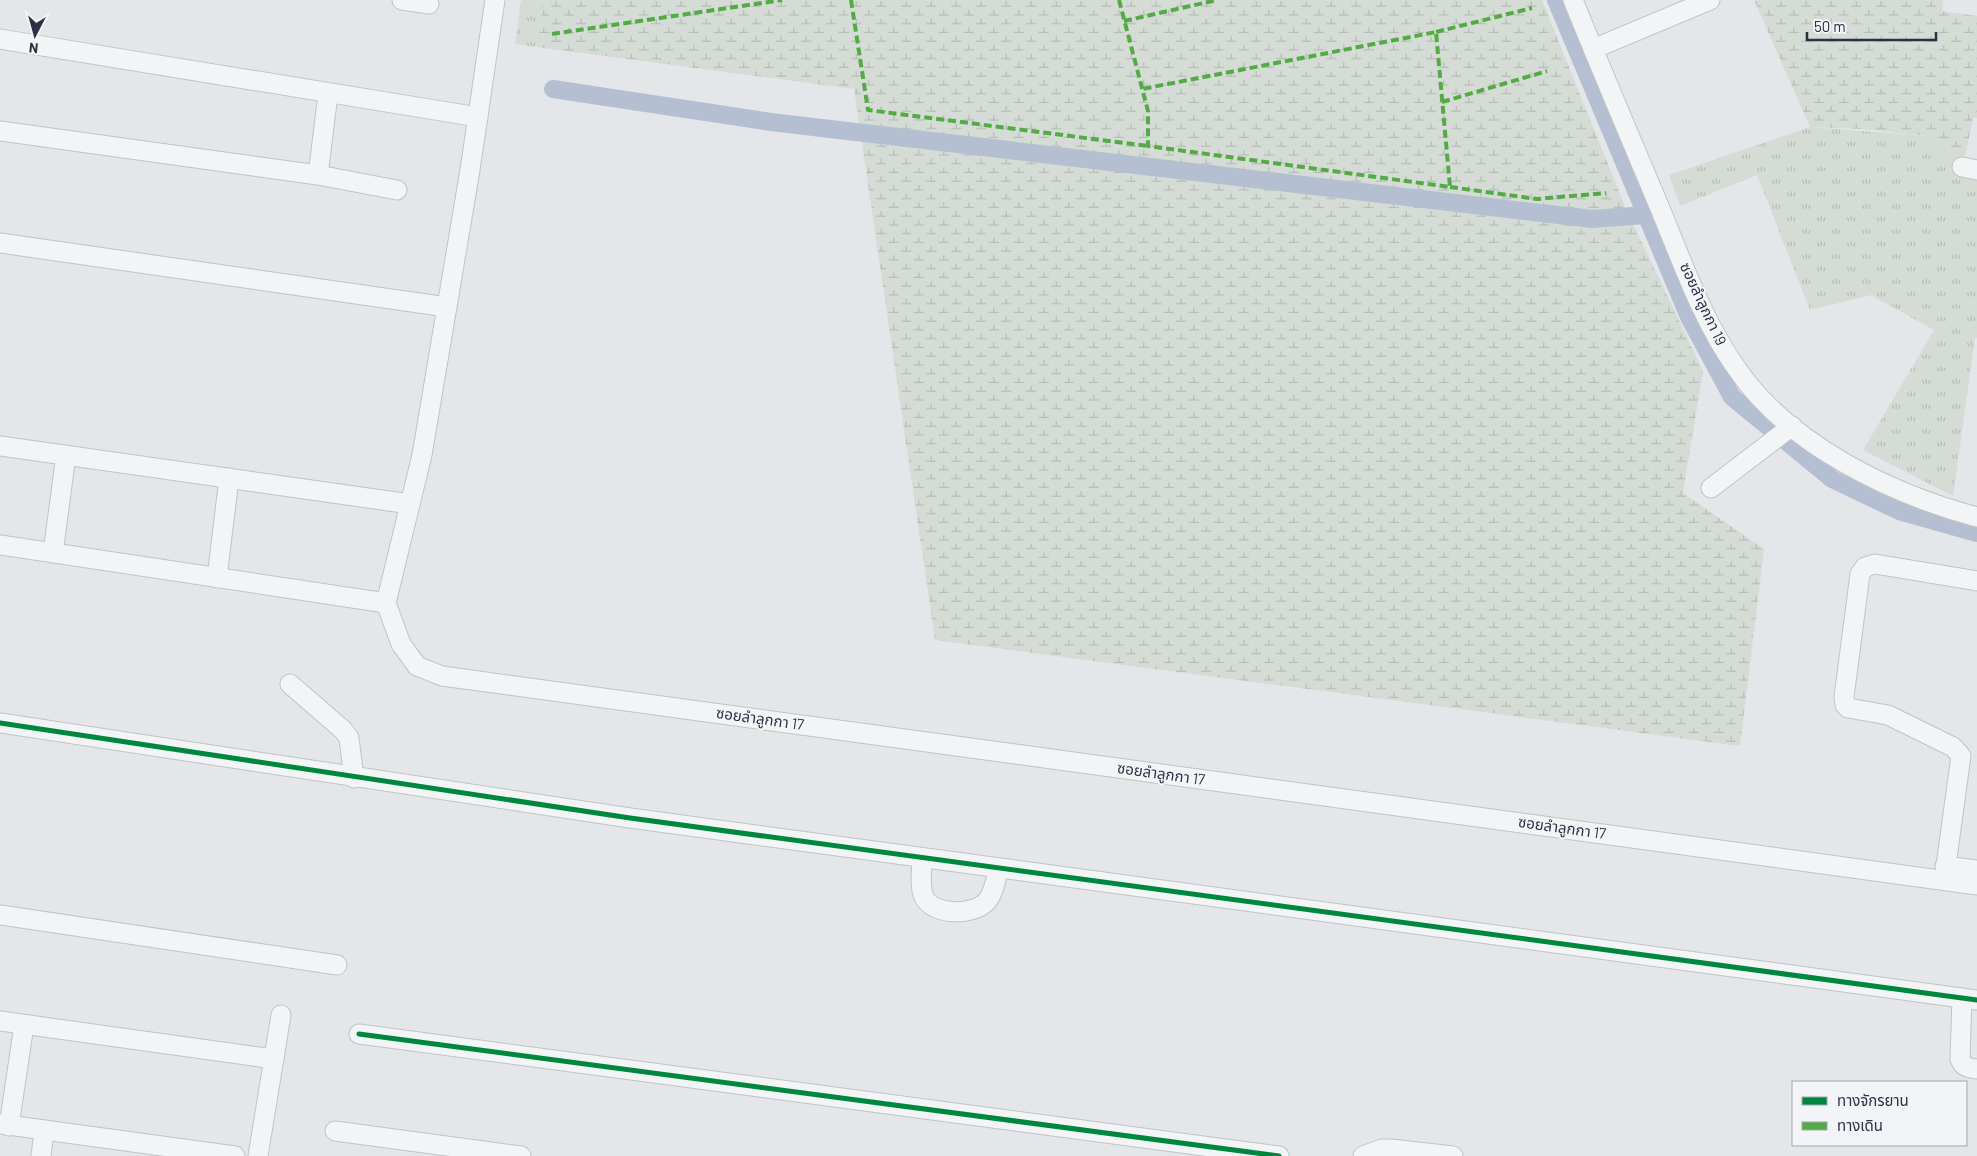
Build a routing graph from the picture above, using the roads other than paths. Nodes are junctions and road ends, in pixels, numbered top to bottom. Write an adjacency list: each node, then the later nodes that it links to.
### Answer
1 (402, 0): 5 (street)
2 (495, 0): 9 (street)
3 (1573, 0): 7 (street, ซอยลำลูกกา 19)
4 (1710, 0): 7 (street)
5 (429, 4)
6 (0, 39): 8 (street)
7 (1593, 49): 15 (street, ซอยลำลูกกา 19)
8 (328, 94): 9 (street); 11 (street)
9 (478, 117): 14 (street)
10 (0, 131): 11 (street)
11 (318, 175): 12 (street)
12 (397, 190)
13 (0, 243): 14 (street)
14 (447, 307): 20 (street)
15 (1787, 430): 19 (street); 21 (street, ซอยลำลูกกา 19)
16 (0, 446): 17 (street)
17 (66, 455): 18 (street); 23 (street)
18 (229, 478): 20 (street); 24 (street)
19 (1710, 488)
20 (410, 504): 26 (street)
21 (1977, 517)
22 (0, 546): 23 (street)
23 (53, 553): 24 (street)
24 (217, 578): 26 (street)
25 (1977, 581): 33 (street)
26 (386, 603): 33 (street, ซอยลำลูกกา 17)
27 (290, 684): 29 (street)
28 (0, 723): 29 (street)
29 (354, 778): 30 (street)
30 (922, 858): 31 (street); 31 (street)
31 (999, 868): 37 (street)
32 (1977, 870): 33 (street)
33 (1944, 873): 34 (street, ซอยลำลูกกา 17)
34 (1977, 885)
35 (0, 915): 36 (street)
36 (337, 964)
37 (1969, 999): 43 (street)
38 (281, 1015): 42 (street)
39 (0, 1022): 40 (street)
40 (24, 1025): 42 (street); 44 (street)
41 (359, 1034): 51 (street)
42 (274, 1059): 49 (street)
43 (1977, 1069)
44 (5, 1125): 45 (street)
45 (44, 1130): 47 (street); 48 (street)
46 (335, 1131): 50 (street)
47 (41, 1156)
48 (235, 1156)
49 (258, 1156)
50 (521, 1156)
51 (1279, 1156)
52 (1363, 1156): 53 (street)
53 (1454, 1156)

